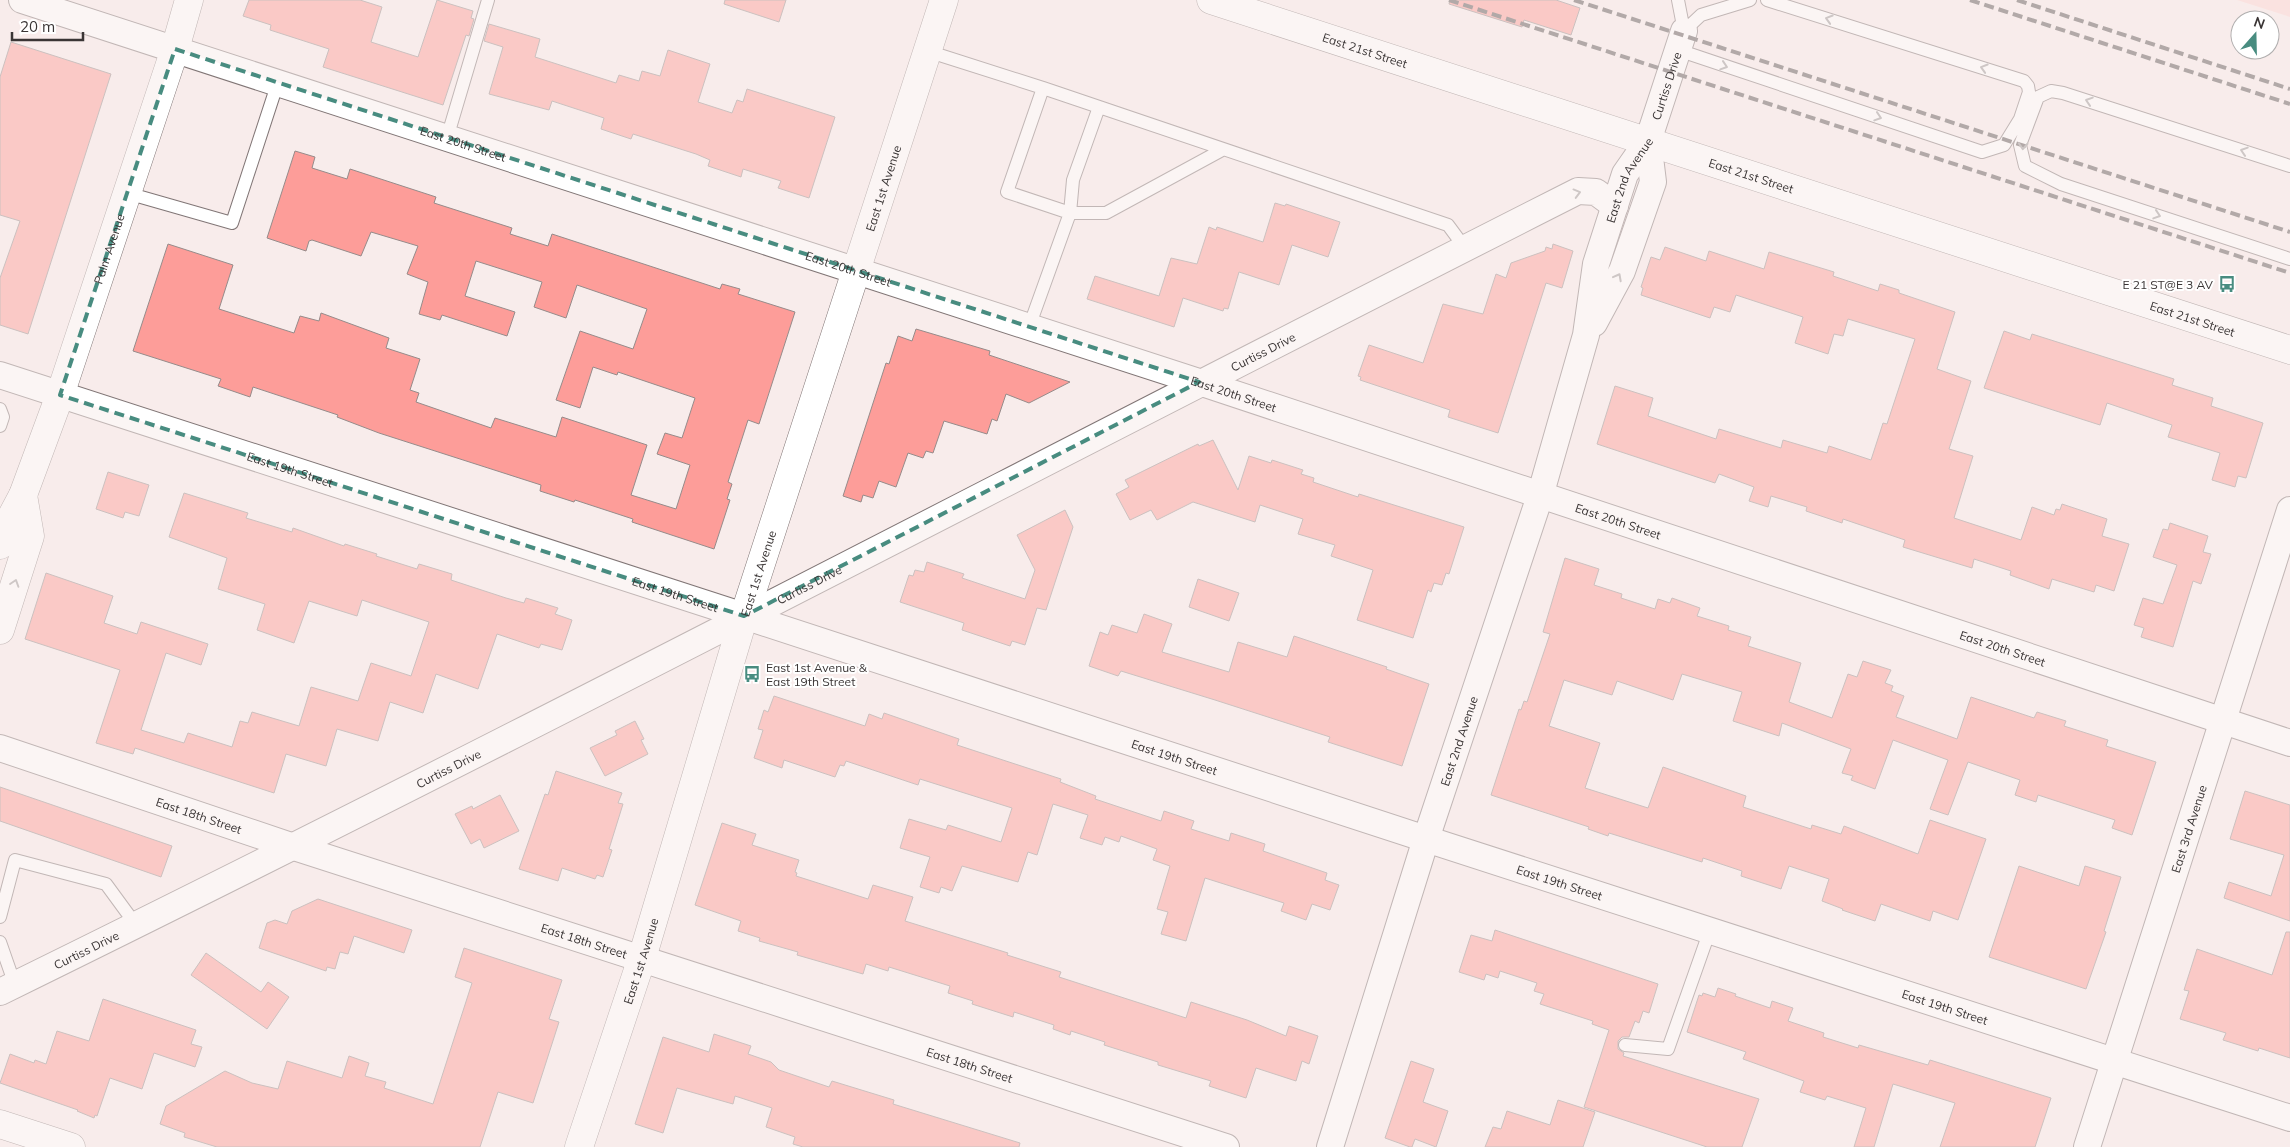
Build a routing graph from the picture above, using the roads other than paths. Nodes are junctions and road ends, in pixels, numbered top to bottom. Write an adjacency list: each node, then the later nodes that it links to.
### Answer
1 (22, 0): 10 (street, East 20th Street)
2 (189, 0): 10 (main road, Palm Avenue)
3 (488, 0): 15 (lane)
4 (944, 0): 11 (main road, East 1st Avenue)
5 (1211, 0): 16 (main road, East 21st Street)
6 (1678, 0): 9 (lane)
7 (1750, 0): 9 (lane)
8 (1767, 0): 9 (lane, one-way to 8)
9 (1681, 41): 16 (street, Curtiss Drive)
10 (175, 49): 12 (street, East 20th Street); 19 (main road, Palm Avenue)
11 (927, 51): 13 (lane); 24 (main road, East 1st Avenue)
12 (278, 82): 15 (street, East 20th Street); 19 (lane)
13 (1043, 88): 14 (lane); 21 (lane)
14 (1099, 107): 17 (lane); 21 (lane)
15 (447, 138): 24 (street, East 20th Street)
16 (1648, 141): 20 (street, East 2nd Avenue); 26 (street, East 2nd Avenue, one-way to 16); 27 (main road, East 21st Street)
17 (1222, 150): 21 (lane); 22 (lane)
18 (2290, 166): 23 (lane, one-way to 23)
19 (127, 193): 30 (main road, Palm Avenue)
20 (1615, 206): 22 (street, Curtiss Drive, one-way to 20); 26 (street, East 2nd Avenue)
21 (1070, 213): 25 (lane)
22 (1465, 248): 29 (street, Curtiss Drive)
23 (2290, 259)
24 (857, 271): 25 (street, East 20th Street); 37 (main road, East 1st Avenue)
25 (1029, 327): 29 (street, East 20th Street)
26 (1586, 335): 34 (street, East 2nd Avenue)
27 (2290, 350)
28 (0, 375): 30 (street, East 19th Street)
29 (1200, 382): 34 (street, East 20th Street); 37 (street, Curtiss Drive)
30 (60, 395): 33 (main road, Palm Avenue); 37 (street, East 19th Street)
31 (0, 408): 32 (lane)
32 (0, 426)
33 (23, 495): 36 (main road, Palm Avenue); 38 (main road, Palm Avenue, one-way to 33)
34 (1540, 496): 39 (street, East 20th Street); 42 (street, East 2nd Avenue)
35 (2290, 510): 39 (street, East 3rd Avenue)
36 (0, 545)
37 (744, 616): 42 (street, East 19th Street); 43 (street, Curtiss Drive); 48 (main road, East 1st Avenue)
38 (0, 630)
39 (2224, 721): 40 (street, East 20th Street); 51 (street, East 3rd Avenue)
40 (2290, 743)
41 (0, 748): 43 (street, East 18th Street)
42 (1426, 839): 46 (street, East 19th Street); 57 (street, East 2nd Avenue)
43 (294, 848): 45 (street, Curtiss Drive); 48 (street, East 18th Street)
44 (0, 917): 45 (lane)
45 (136, 925): 49 (street, Curtiss Drive)
46 (1710, 930): 50 (lane); 51 (street, East 19th Street)
47 (0, 942): 49 (lane)
48 (642, 958): 55 (main road, East 1st Avenue); 56 (street, East 18th Street)
49 (7, 988)
50 (1626, 1045)
51 (2114, 1061): 52 (street, East 19th Street); 58 (street, East 3rd Avenue)
52 (2290, 1118)
53 (0, 1124): 54 (main road)
54 (71, 1147)
55 (579, 1147)
56 (1226, 1147)
57 (1330, 1147)
58 (2086, 1147)

